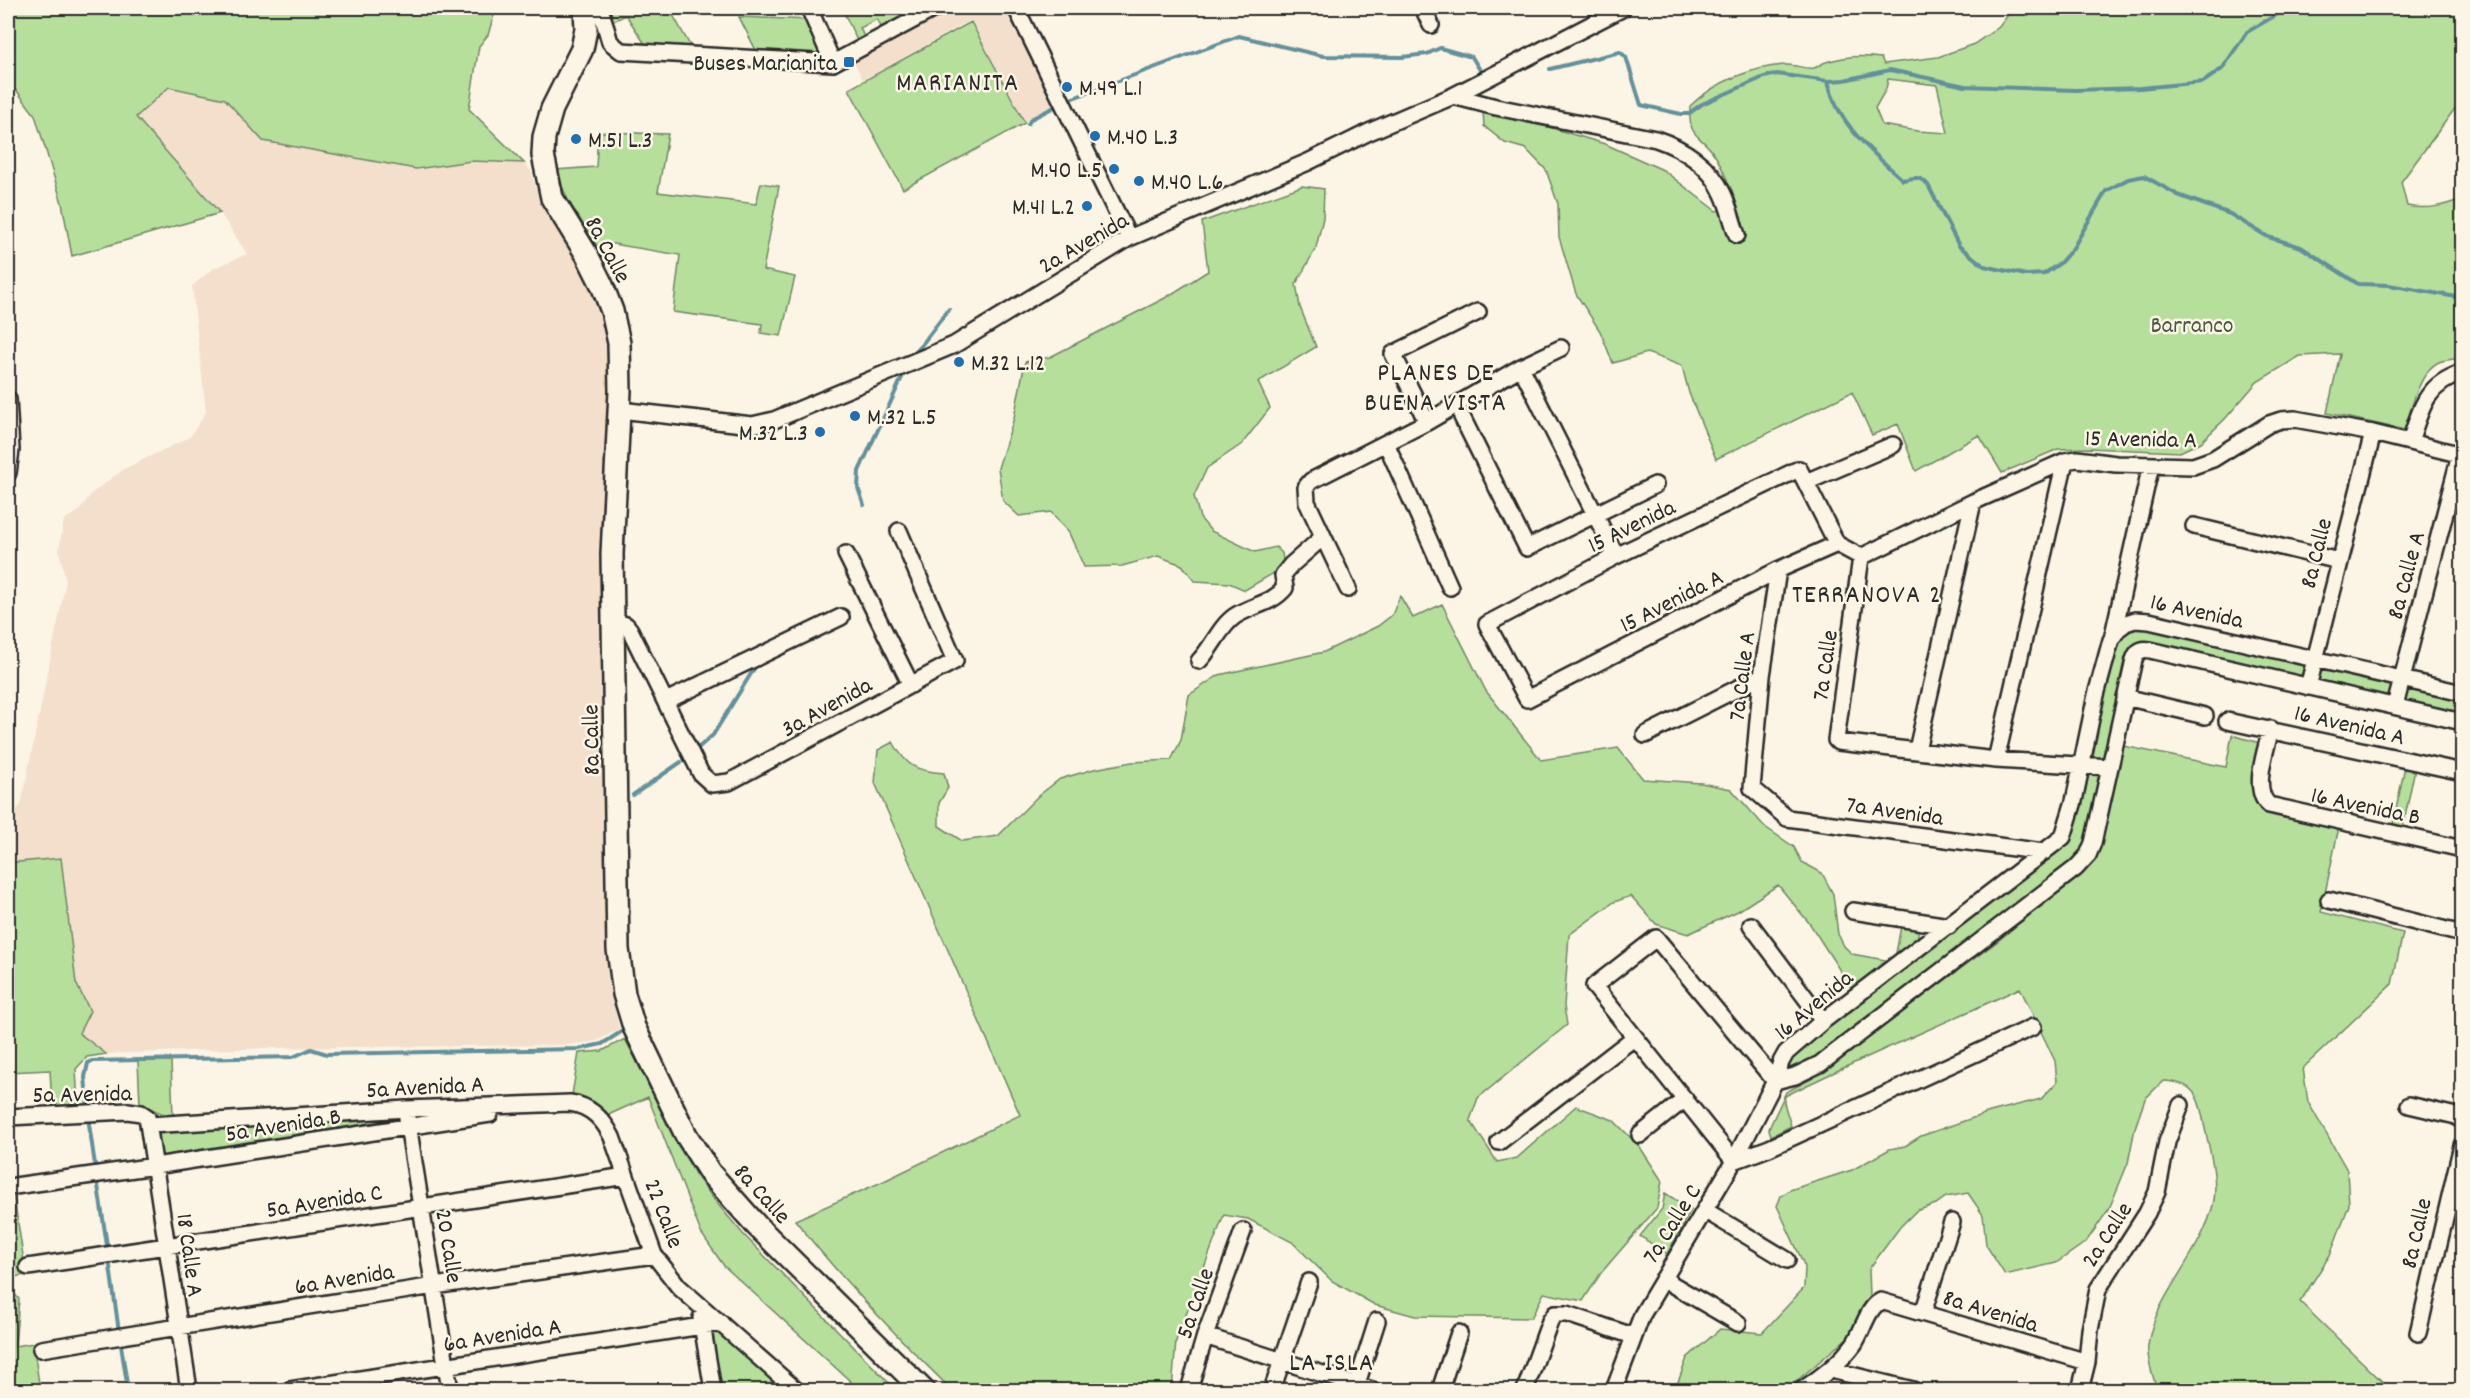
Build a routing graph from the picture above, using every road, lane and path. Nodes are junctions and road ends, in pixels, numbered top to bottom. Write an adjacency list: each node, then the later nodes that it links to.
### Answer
1 (585, 8): 18 (main road, 8a Calle)
2 (600, 8): 9 (street)
3 (809, 8): 9 (street)
4 (936, 8): 9 (street)
5 (1016, 8): 12 (street)
6 (1423, 8): 8 (street)
7 (1623, 8): 10 (street, 2a Avenida)
8 (1431, 25)
9 (833, 63)
10 (1453, 96): 11 (street); 12 (street, 2a Avenida)
11 (1737, 234)
12 (1129, 238): 18 (street, 2a Avenida)
13 (1478, 312): 20 (street)
14 (1561, 348): 15 (street)
15 (1521, 367): 20 (street); 33 (street)
16 (2463, 373): 22 (street)
17 (8, 399): 25 (street)
18 (620, 410): 46 (main road, 8a Calle)
19 (1462, 417): 33 (street)
20 (1427, 422): 23 (street)
21 (2373, 433): 22 (street, 15 Avenida A); 28 (street, 15 Avenida A); 41 (street, 8a Calle)
22 (2410, 442): 26 (street, 15 Avenida A)
23 (1386, 443): 36 (street); 43 (street)
24 (1893, 445): 30 (street)
25 (9, 450): 29 (street)
26 (2461, 455): 51 (street, 8a Calle A)
27 (2065, 461): 28 (street, 15 Avenida A); 32 (street, 15 Avenida A); 65 (street)
28 (2151, 465): 47 (street)
29 (8, 473)
30 (1806, 482): 37 (street); 39 (street, 15 Avenida)
31 (1655, 485): 33 (street)
32 (1973, 502): 40 (street, 15 Avenida A); 64 (street)
33 (1595, 515): 39 (street)
34 (2194, 526): 41 (street)
35 (899, 531): 52 (street, 3a Avenida)
36 (1323, 537): 44 (street); 49 (street)
37 (1837, 544): 40 (street); 42 (street, 15 Avenida A)
38 (846, 554): 52 (street)
39 (1616, 556): 56 (street, 15 Avenida)
40 (1861, 558): 64 (street, 7a Calle)
41 (2339, 561): 48 (street, 8a Calle)
42 (1778, 570): 50 (street, 7a Calle A); 56 (street, 15 Avenida A)
43 (1450, 587)
44 (1348, 589)
45 (841, 617): 57 (street)
46 (614, 621): 57 (street); 131 (main road, 8a Calle)
47 (2111, 640): 48 (street, 16 Avenida); 66 (street, 16 Avenida)
48 (2315, 659): 51 (street, 16 Avenida); 53 (street, 8a Calle)
49 (1199, 661)
50 (1762, 676): 63 (street); 69 (street, 7a Calle A)
51 (2402, 679): 54 (street, 16 Avenida); 58 (street, 8a Calle A)
52 (911, 685): 57 (street, 3a Avenida)
53 (2308, 687): 55 (street, 16 Avenida); 58 (street, 16 Avenida)
54 (2463, 693)
55 (2125, 697): 59 (street); 67 (street, 16 Avenida)
56 (1527, 699)
57 (666, 700)
58 (2395, 706): 61 (street, 16 Avenida)
59 (2205, 716)
60 (2227, 721): 62 (street, 16 Avenida A)
61 (2463, 722)
62 (2271, 729): 68 (street, 16 Avenida A); 70 (street, 16 Avenida B)
63 (1645, 735)
64 (1917, 750): 65 (street)
65 (1996, 760): 66 (street)
66 (2082, 765): 67 (street); 71 (street, 16 Avenida)
67 (2110, 767): 80 (street, 16 Avenida)
68 (2463, 772)
69 (1752, 788): 71 (street, 7a Avenida)
70 (2463, 849)
71 (2044, 852): 75 (street, 16 Avenida)
72 (2329, 900): 76 (street)
73 (1853, 911): 75 (street)
74 (1751, 925): 77 (street)
75 (1949, 926): 77 (street, 16 Avenida)
76 (2463, 934)
77 (1823, 1021): 80 (street, 16 Avenida)
78 (2033, 1027): 93 (street)
79 (1635, 1037): 80 (street); 81 (street); 91 (street)
80 (1774, 1081): 93 (street, 7a Calle C)
81 (1685, 1099): 90 (street); 93 (street)
82 (558, 1103): 85 (street, 5a Avenida A); 89 (street, 5a Avenida B); 95 (street, 22 Calle)
83 (2181, 1105): 122 (street, 2a Calle)
84 (2409, 1105): 87 (street)
85 (405, 1109): 88 (street, 5a Avenida A); 89 (street, 20 Calle)
86 (8, 1117): 88 (street, 5a Avenida)
87 (2463, 1121)
88 (150, 1125): 94 (street, 18 Calle A)
89 (408, 1127): 94 (street, 5a Avenida B); 98 (street, 20 Calle)
90 (1640, 1135)
91 (1500, 1142)
92 (2463, 1145): 97 (street, 8a Calle)
93 (1734, 1161): 99 (street, 7a Calle C)
94 (155, 1166): 96 (street, 5a Avenida B); 102 (street, 18 Calle A)
95 (626, 1176): 98 (street, 5a Avenida C); 103 (street, 22 Calle)
96 (15, 1186)
97 (2457, 1191): 117 (street, 8a Calle)
98 (421, 1208): 102 (street, 5a Avenida C); 108 (street, 20 Calle)
99 (1706, 1212): 104 (street); 106 (street, 7a Calle C)
100 (1952, 1222): 110 (street)
101 (1243, 1231): 119 (street, 5a Calle)
102 (167, 1247): 105 (street, 5a Avenida C); 115 (street, 18 Calle A)
103 (654, 1255): 108 (street, 6a Avenida); 109 (street, 22 Calle)
104 (1787, 1260)
105 (28, 1267)
106 (1663, 1279): 113 (street); 118 (street, 7a Calle C)
107 (1309, 1282): 121 (street)
108 (434, 1286): 115 (street, 6a Avenida); 123 (street, 20 Calle)
109 (699, 1307): 112 (street, 22 Calle); 114 (street)
110 (1923, 1313): 122 (street, 8a Avenida); 124 (street, 8a Avenida)
111 (1377, 1321): 125 (street)
112 (721, 1323): 114 (street, 6a Avenida A); 130 (street, 22 Calle)
113 (1738, 1323)
114 (702, 1326): 123 (street, 6a Avenida A); 129 (street)
115 (179, 1327): 120 (street, 6a Avenida); 126 (street, 18 Calle A)
116 (1459, 1333): 135 (street)
117 (2418, 1334)
118 (1633, 1335): 136 (street); 137 (street, 7a Calle C)
119 (1205, 1336): 121 (street); 132 (street, 5a Calle)
120 (42, 1349)
121 (1282, 1361): 125 (street); 133 (street)
122 (2087, 1362): 140 (street, 2a Calle)
123 (446, 1366): 127 (street, 6a Avenida A); 128 (street, 20 Calle)
124 (1831, 1370): 138 (street); 139 (street)
125 (1356, 1388): 134 (street)
126 (189, 1390)
127 (290, 1390)
128 (450, 1390)
129 (713, 1390)
130 (796, 1390)
131 (923, 1390)
132 (1189, 1390)
133 (1272, 1390)
134 (1372, 1390)
135 (1440, 1390)
136 (1525, 1390)
137 (1614, 1390)
138 (1802, 1390)
139 (1913, 1390)
140 (2080, 1390)

